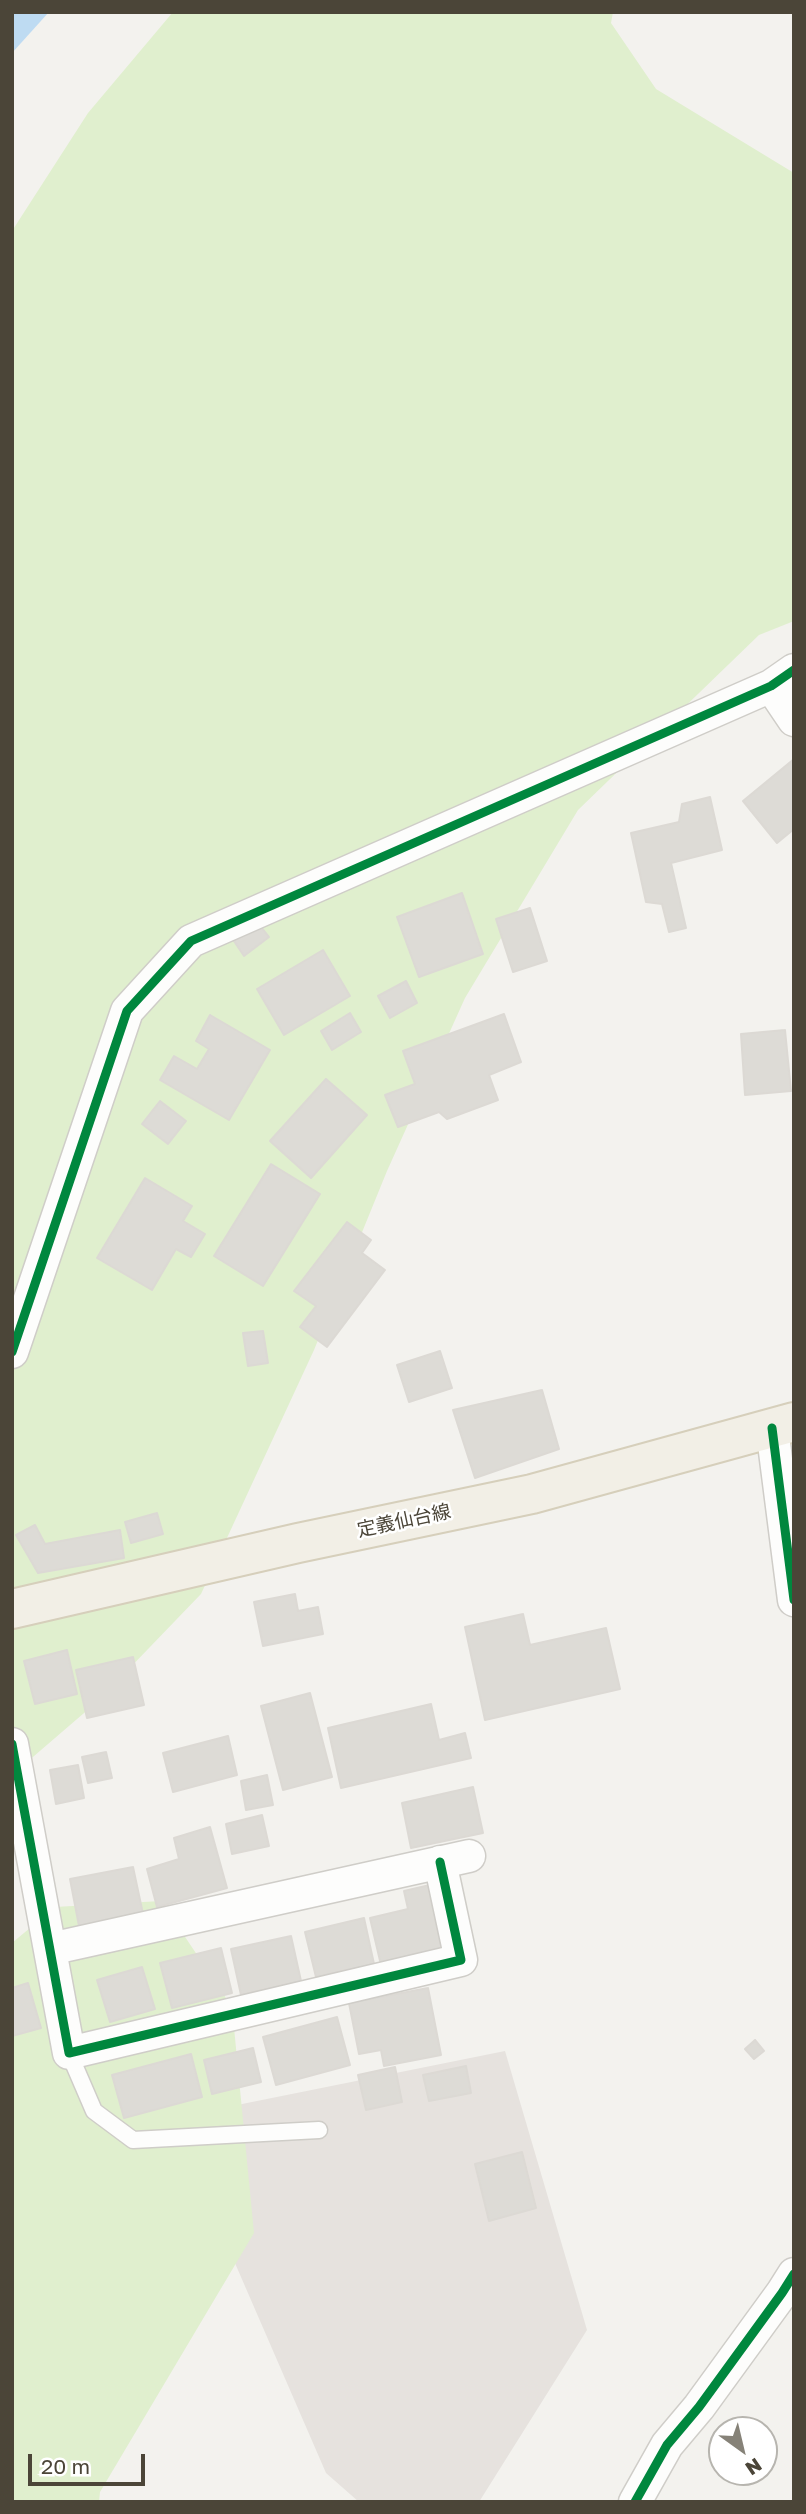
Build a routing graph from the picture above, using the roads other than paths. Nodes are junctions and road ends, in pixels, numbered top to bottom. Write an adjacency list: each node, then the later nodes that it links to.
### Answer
1 (783, 678): 2 (street); 3 (street)
2 (794, 720)
3 (12, 1352)
4 (783, 1425): 5 (street); 6 (main road, 定義仙台線)
5 (794, 1600)
6 (12, 1609)
7 (12, 1744): 8 (street)
8 (50, 1949): 9 (street); 9 (street)
9 (69, 2053): 10 (lane)
10 (319, 2130)
11 (794, 2274): 12 (street)
12 (635, 2502)

